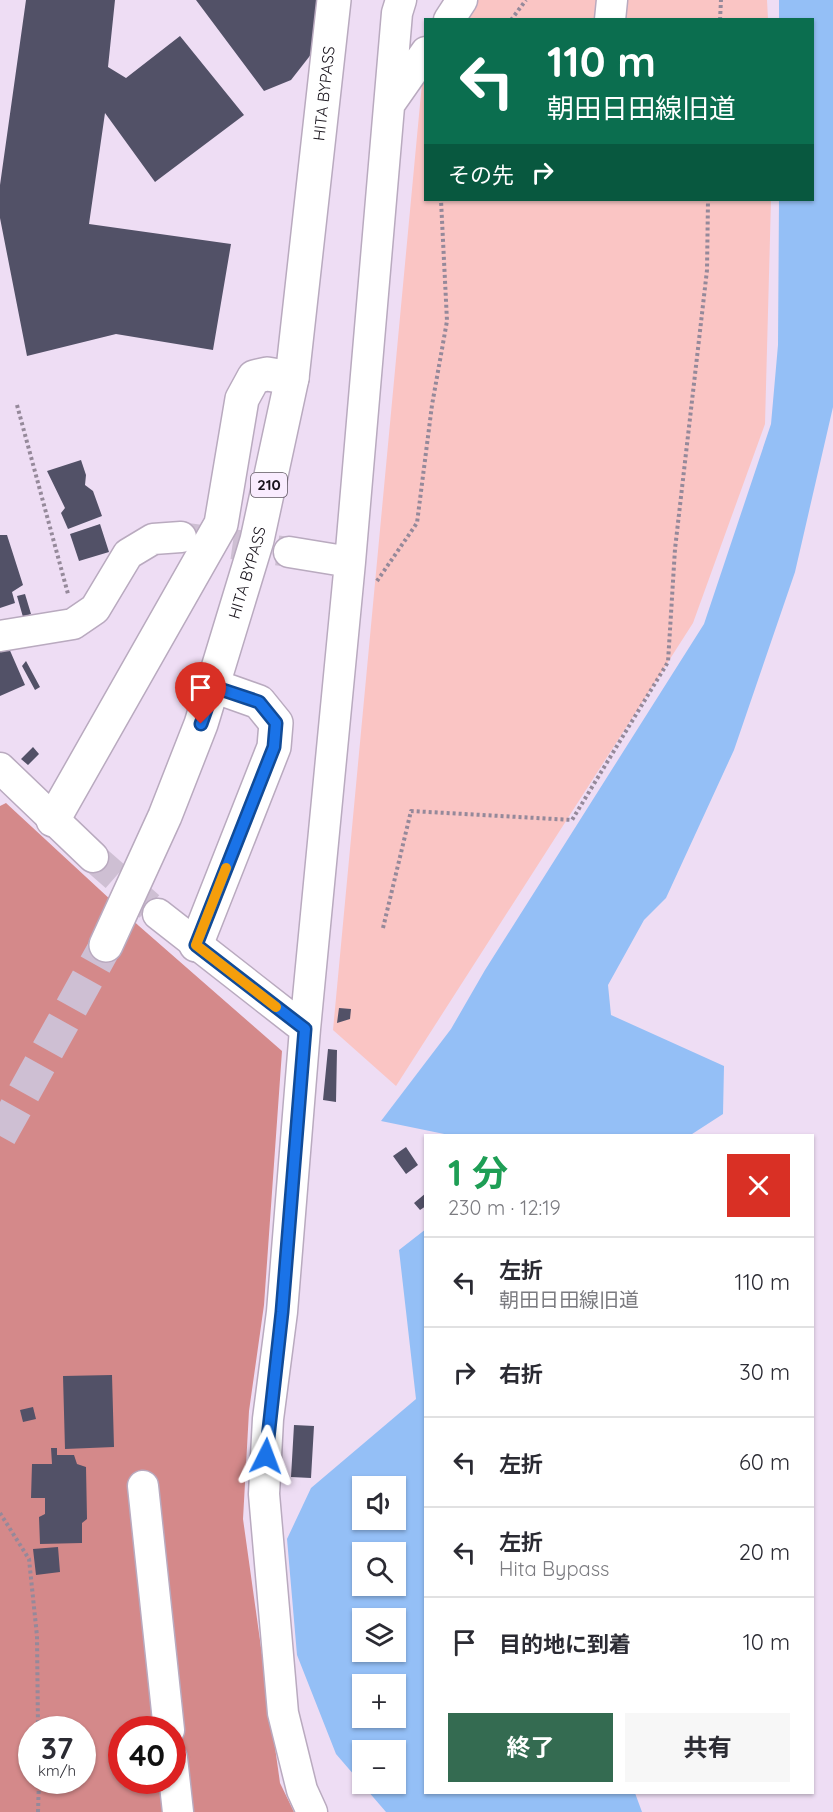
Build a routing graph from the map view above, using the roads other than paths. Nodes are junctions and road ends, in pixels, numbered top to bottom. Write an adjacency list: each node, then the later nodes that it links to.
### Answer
1 (334, 0): 9 (highway, HITA BYPASS / 210)
2 (401, 0): 8 (street)
3 (462, 0): 5 (street)
4 (612, 0): 6 (street)
5 (449, 18)
6 (610, 18)
7 (424, 55): 8 (street)
8 (390, 105): 12 (street)
9 (292, 378): 14 (highway, HITA BYPASS / 210); 16 (highway)
10 (181, 537): 13 (street)
11 (289, 552): 12 (street)
12 (350, 562): 21 (street)
13 (0, 636)
14 (214, 687): 19 (highway, HITA BYPASS / 210); 20 (highway)
15 (0, 768): 16 (street)
16 (53, 820): 17 (street)
17 (93, 857)
18 (158, 914): 20 (street)
19 (106, 945)
20 (196, 945): 21 (street)
21 (305, 1029): 25 (street)
22 (143, 1486): 23 (street)
23 (168, 1716)
24 (176, 1794): 26 (street)
25 (306, 1805)
26 (178, 1812)

